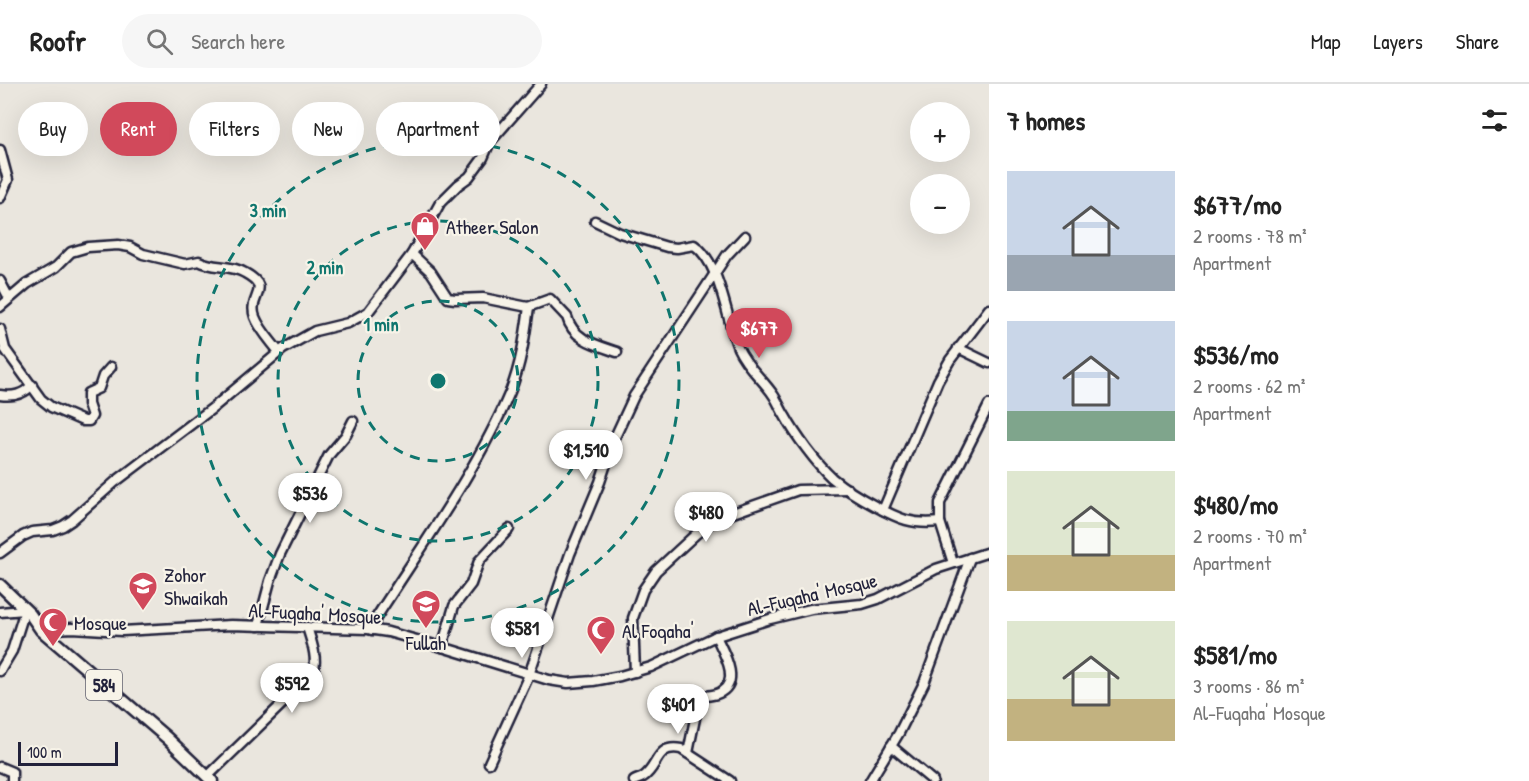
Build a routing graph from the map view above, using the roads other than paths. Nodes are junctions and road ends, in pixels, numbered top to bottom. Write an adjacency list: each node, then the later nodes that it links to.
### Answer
1 (541, 84): 6 (street)
2 (0, 150): 3 (street)
3 (0, 198)
4 (595, 221): 7 (street)
5 (745, 236): 7 (street)
6 (412, 254): 11 (street); 15 (street)
7 (714, 274): 23 (street); 42 (street)
8 (0, 281): 9 (street)
9 (9, 297): 10 (street); 15 (street)
10 (0, 307)
11 (529, 307): 16 (street); 37 (street)
12 (989, 309): 14 (street)
13 (0, 329): 19 (street)
14 (958, 348): 17 (street); 24 (street)
15 (279, 352): 28 (street)
16 (617, 352)
17 (989, 363)
18 (111, 367): 19 (street)
19 (32, 386): 20 (street)
20 (0, 395)
21 (989, 405): 25 (street)
22 (353, 421): 34 (street)
23 (848, 489): 24 (street); 41 (street)
24 (883, 510): 25 (street)
25 (940, 522): 30 (street)
26 (509, 529): 39 (street)
27 (989, 552): 29 (street, Al-Fuqaha' Mosque)
28 (0, 554)
29 (970, 558): 30 (street, Al-Fuqaha' Mosque); 43 (street)
30 (953, 563): 38 (street, Al-Fuqaha' Mosque)
31 (0, 585): 32 (main road, 584)
32 (26, 610): 33 (street); 36 (main road, 584); 40 (street)
33 (0, 612)
34 (258, 626): 35 (street, Al-Fuqaha' Mosque); 36 (street, Al-Fuqaha' Mosque)
35 (307, 627): 37 (street, Al-Fuqaha' Mosque); 47 (street)
36 (41, 630): 47 (main road, 584)
37 (372, 630): 39 (street, Al-Fuqaha' Mosque)
38 (716, 636): 41 (street, Al-Fuqaha' Mosque); 44 (street)
39 (442, 647): 42 (street, Al-Fuqaha' Mosque)
40 (0, 672)
41 (635, 672): 42 (street, Al-Fuqaha' Mosque)
42 (529, 675): 45 (street)
43 (891, 746): 51 (street); 52 (street)
44 (688, 753): 49 (street); 50 (street)
45 (489, 763)
46 (0, 767): 48 (street)
47 (209, 779)
48 (12, 781)
49 (634, 781)
50 (730, 781)
51 (870, 781)
52 (933, 781)

